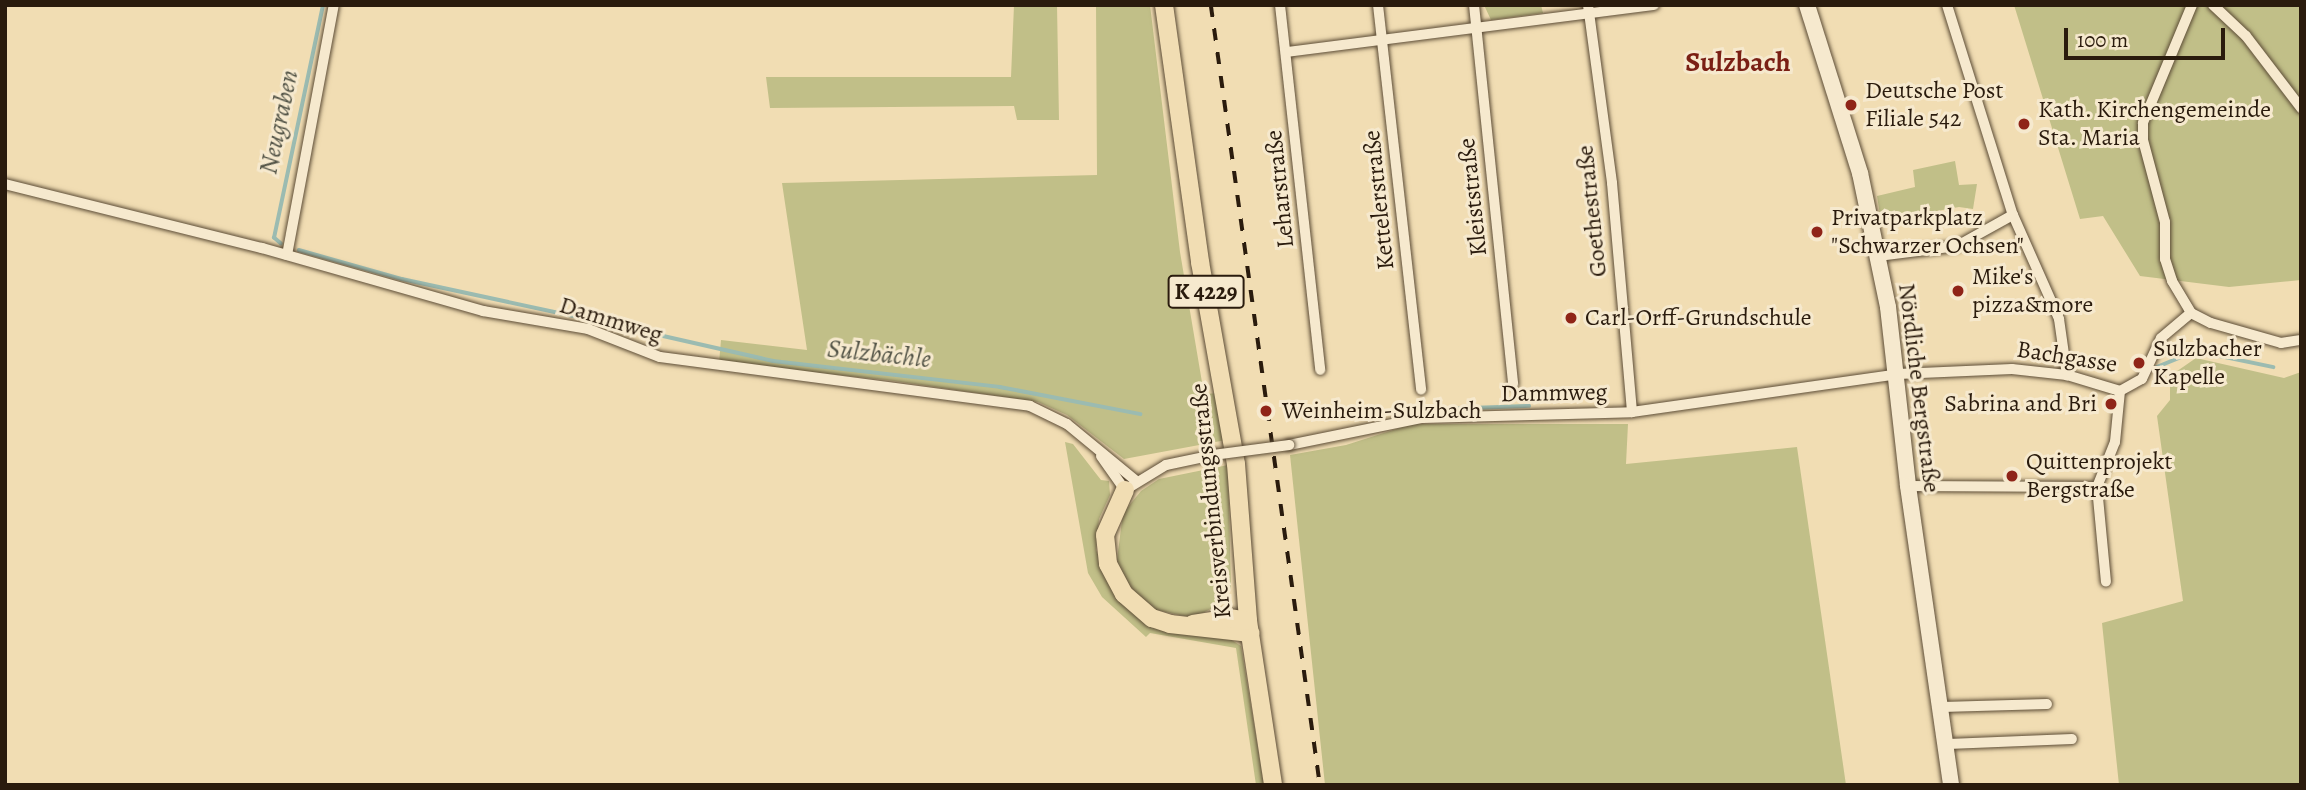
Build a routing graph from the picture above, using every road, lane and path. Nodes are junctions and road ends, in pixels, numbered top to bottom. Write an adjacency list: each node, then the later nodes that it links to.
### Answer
1 (334, 5): 18 (street)
2 (1164, 5): 32 (main road, Kreisverbindungsstraße / K 4229)
3 (1280, 5): 14 (street, Leharstraße)
4 (1378, 5): 13 (street, Kettelerstraße)
5 (1474, 5): 12 (street, Kleiststraße)
6 (1654, 5): 11 (street)
7 (1807, 5): 19 (main road, Nördliche Bergstraße)
8 (1947, 5): 17 (street)
9 (2192, 5): 20 (street)
10 (2213, 5): 15 (street)
11 (1588, 10): 12 (street); 28 (street, Goethestraße)
12 (1477, 29): 13 (street); 25 (street, Kleiststraße)
13 (1383, 40): 14 (street); 26 (street, Kettelerstraße)
14 (1287, 52): 22 (street, Leharstraße)
15 (2301, 108)
16 (5, 184): 18 (street, Dammweg)
17 (2013, 215): 19 (street); 24 (street)
18 (287, 255): 29 (street, Dammweg)
19 (1878, 256): 23 (main road, Nördliche Bergstraße)
20 (2191, 313): 21 (street); 27 (street, Bachgasse)
21 (2301, 340)
22 (1320, 370)
23 (1898, 374): 24 (street, Bachgasse); 28 (street, Dammweg); 30 (main road, Nördliche Bergstraße)
24 (2067, 375): 27 (street, Bachgasse)
25 (1513, 384)
26 (1421, 390)
27 (2120, 391): 31 (street)
28 (1632, 412): 29 (street, Dammweg, bridge)
29 (1130, 485): 35 (main road)
30 (1908, 486): 31 (street); 38 (main road, Nördliche Bergstraße)
31 (2096, 487): 33 (street)
32 (1245, 579): 34 (main road); 36 (main road, Kreisverbindungsstraße / K 4229)
33 (2106, 582)
34 (1217, 618): 35 (main road); 36 (main road)
35 (1184, 626): 36 (main road)
36 (1249, 627): 41 (main road, Kreisverbindungsstraße / K 4229)
37 (2047, 705): 38 (street)
38 (1942, 707): 40 (main road, Nördliche Bergstraße)
39 (2072, 739): 40 (street)
40 (1948, 744): 42 (main road, Nördliche Bergstraße)
41 (1273, 785)
42 (1951, 785)

